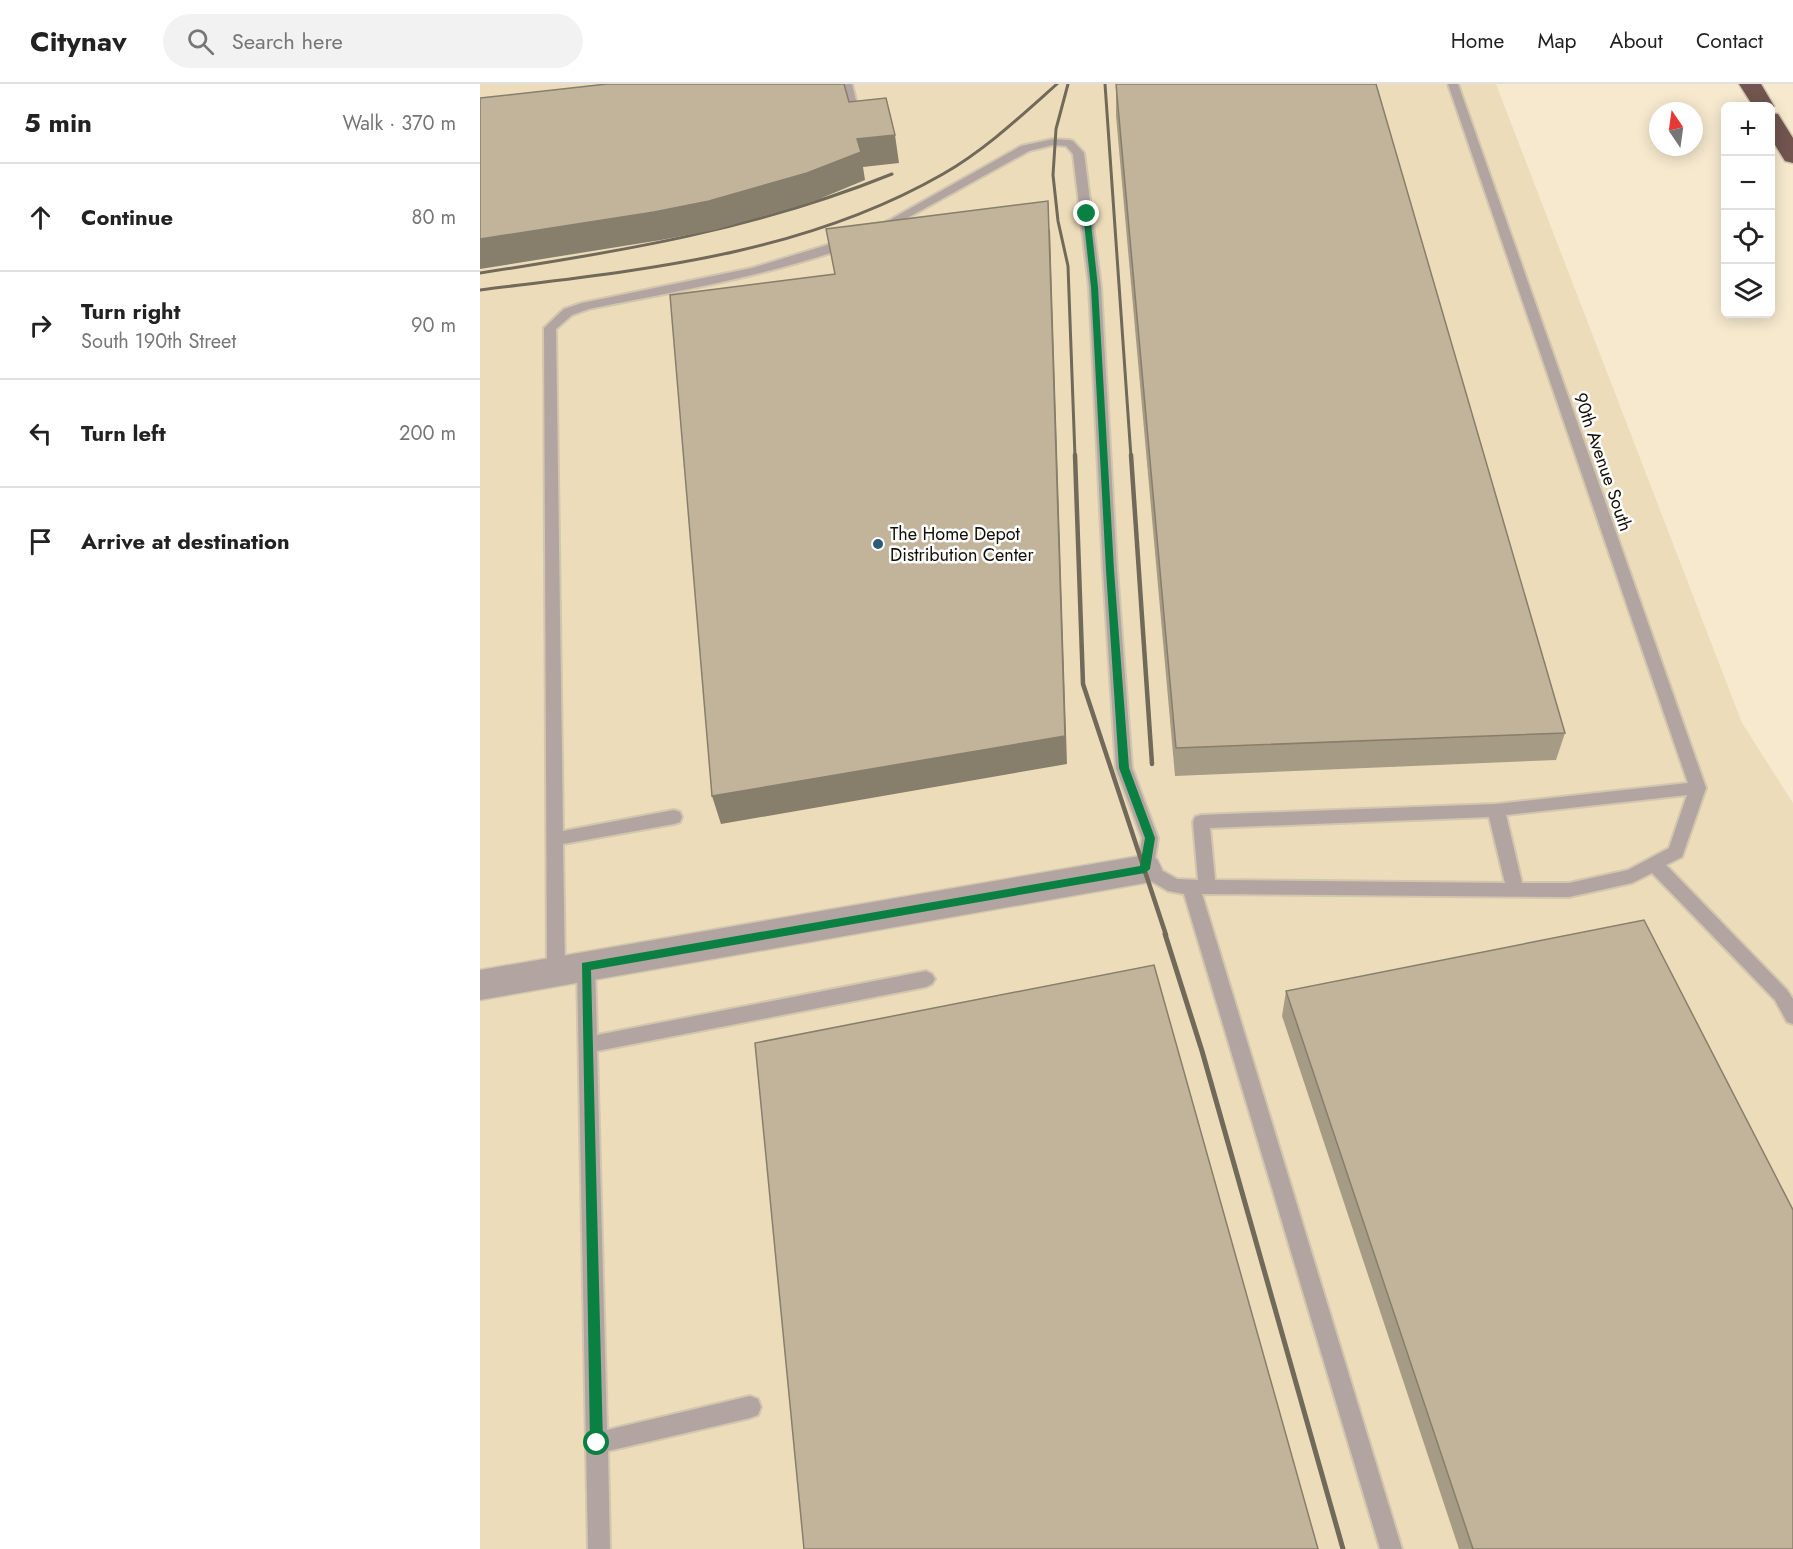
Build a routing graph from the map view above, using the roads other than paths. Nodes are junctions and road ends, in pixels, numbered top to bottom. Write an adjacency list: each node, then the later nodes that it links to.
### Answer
1 (847, 84): 5 (lane)
2 (1453, 84): 8 (lane, 90th Avenue South)
3 (1750, 84): 4 (highway)
4 (1761, 102)
5 (855, 117)
6 (1775, 127): 7 (highway)
7 (1793, 156)
8 (1698, 788): 9 (lane); 12 (lane)
9 (1496, 810): 14 (lane); 15 (lane)
10 (674, 817): 11 (lane)
11 (555, 839): 13 (lane); 16 (lane)
12 (1654, 864): 15 (lane); 19 (lane)
13 (1145, 869): 14 (lane); 16 (street)
14 (1199, 887): 15 (lane); 24 (lane)
15 (1515, 890)
16 (571, 969): 18 (street); 20 (lane)
17 (926, 980): 20 (lane)
18 (480, 985)
19 (1793, 1016)
20 (588, 1045): 22 (lane)
21 (750, 1407): 22 (lane)
22 (597, 1443): 23 (lane)
23 (599, 1549)
24 (1392, 1549)

